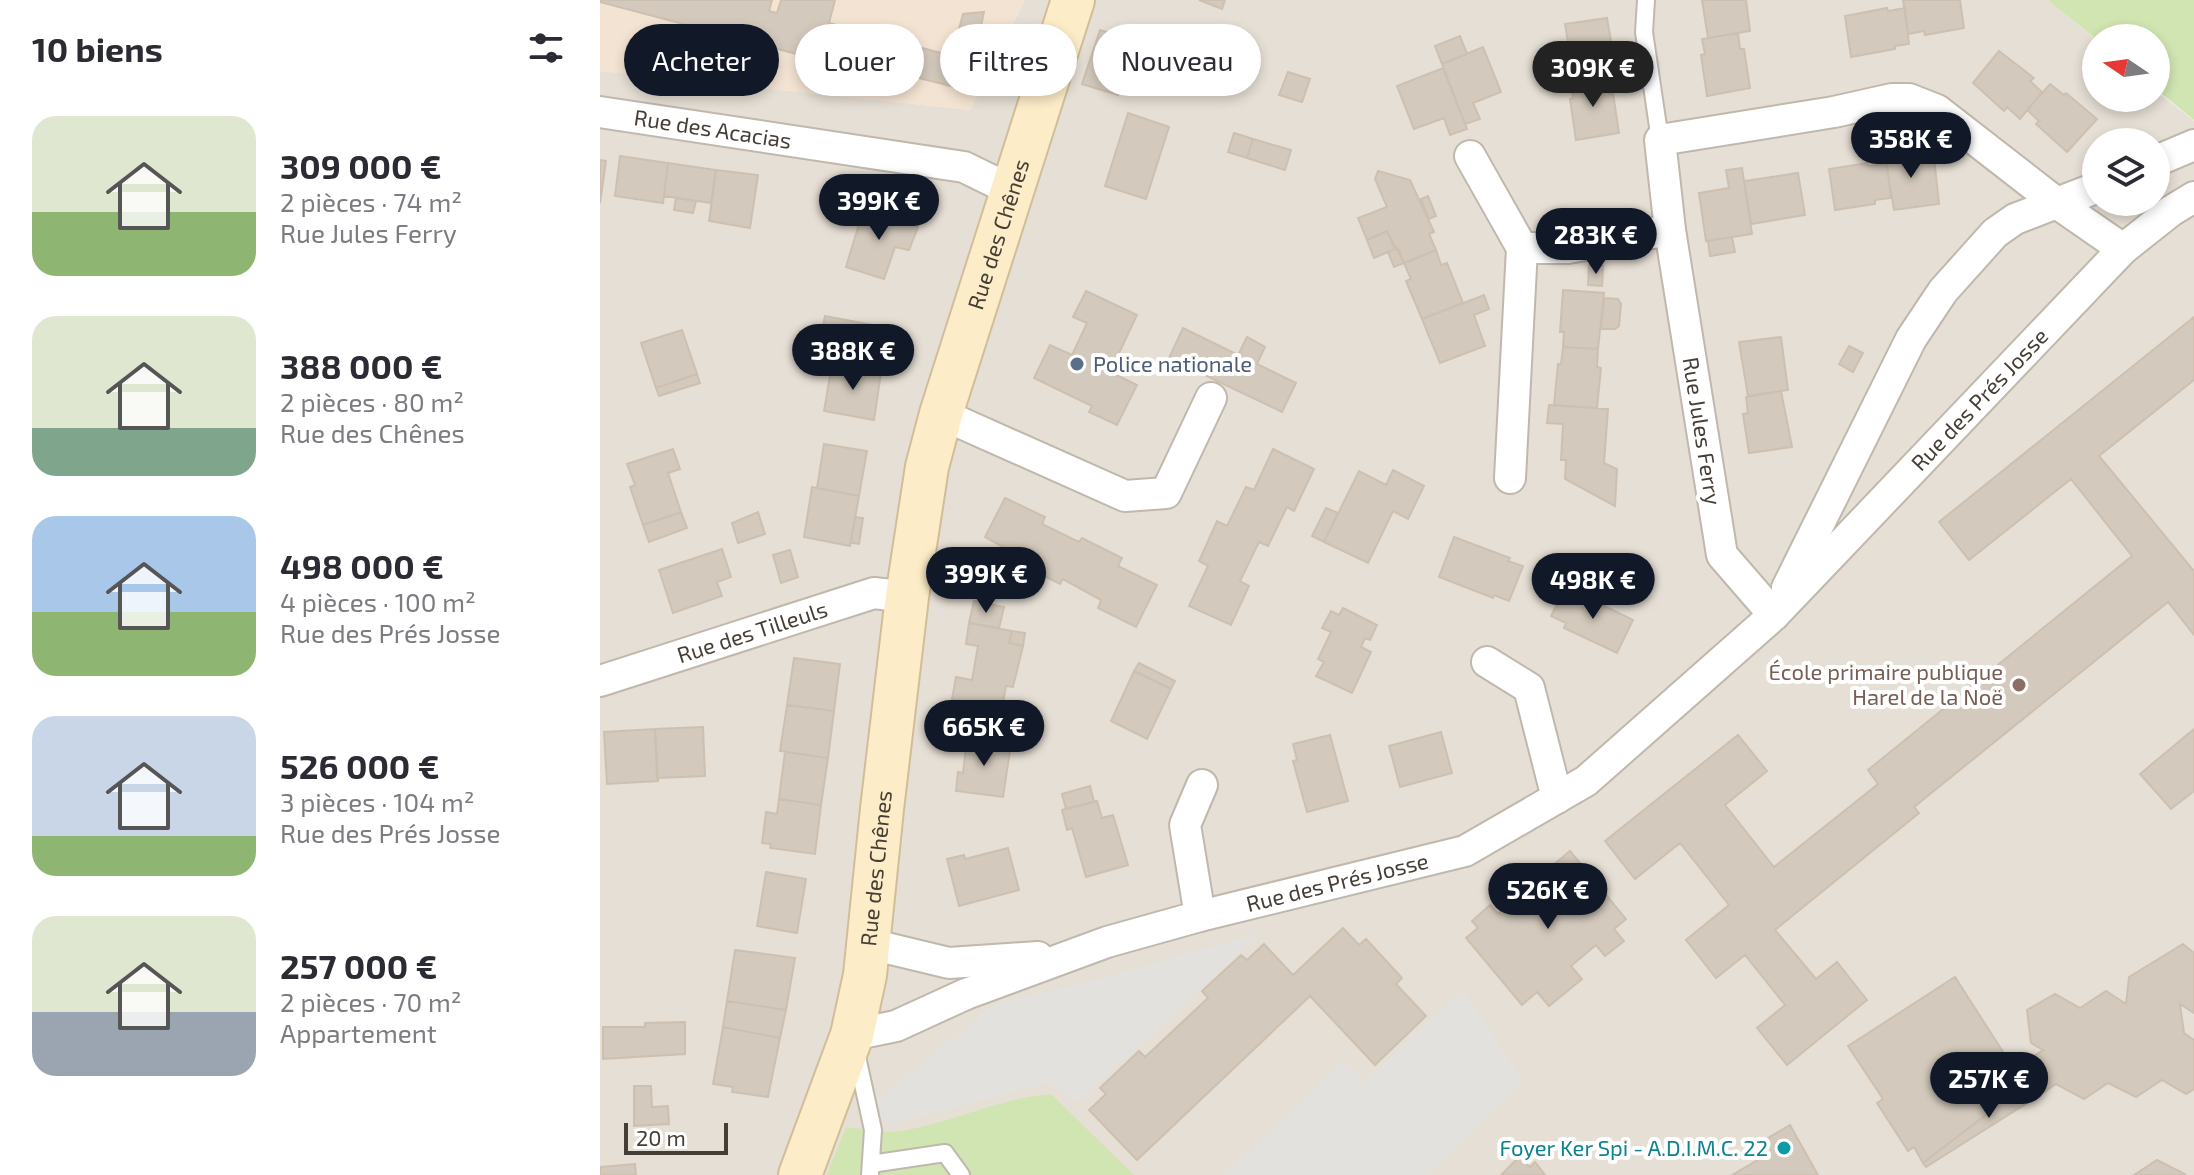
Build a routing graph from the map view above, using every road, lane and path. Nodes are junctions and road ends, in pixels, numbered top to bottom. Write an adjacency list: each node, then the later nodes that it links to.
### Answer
1 (1073, 0): 8 (street, Rue des Chênes)
2 (1646, 0): 4 (lane)
3 (600, 112): 8 (street, Rue des Acacias)
4 (1660, 140): 11 (street); 12 (street, Rue Jules Ferry)
5 (2194, 145): 6 (street)
6 (2170, 155)
7 (1470, 156): 13 (street)
8 (1011, 190): 16 (street, Rue des Chênes)
9 (2082, 194): 11 (street, Rue des Prés Josse)
10 (2194, 197): 14 (street, Rue des Prés Josse)
11 (2058, 204): 14 (street); 19 (street, Rue des Prés Josse)
12 (1670, 230): 13 (street); 19 (street, Rue Jules Ferry)
13 (1522, 248): 17 (street)
14 (2123, 249): 19 (street, Rue des Prés Josse)
15 (1211, 398): 16 (street)
16 (941, 414): 18 (street, Rue des Chênes)
17 (1510, 478)
18 (907, 597): 21 (street, Rue des Tilleuls); 25 (street, Rue des Chênes)
19 (1774, 615): 23 (street, Rue des Prés Josse)
20 (1487, 662): 23 (street)
21 (600, 681)
22 (1202, 785): 24 (street)
23 (1557, 798): 24 (street, Rue des Prés Josse)
24 (1200, 916): 26 (street, Rue des Prés Josse)
25 (870, 944): 26 (street, Rue des Prés Josse); 27 (street, Rue des Chênes)
26 (1064, 956): 27 (street, Rue des Prés Josse)
27 (852, 1035): 28 (lane); 29 (street, Rue des Chênes)
28 (870, 1170): 30 (lane)
29 (800, 1175)
30 (961, 1175)

